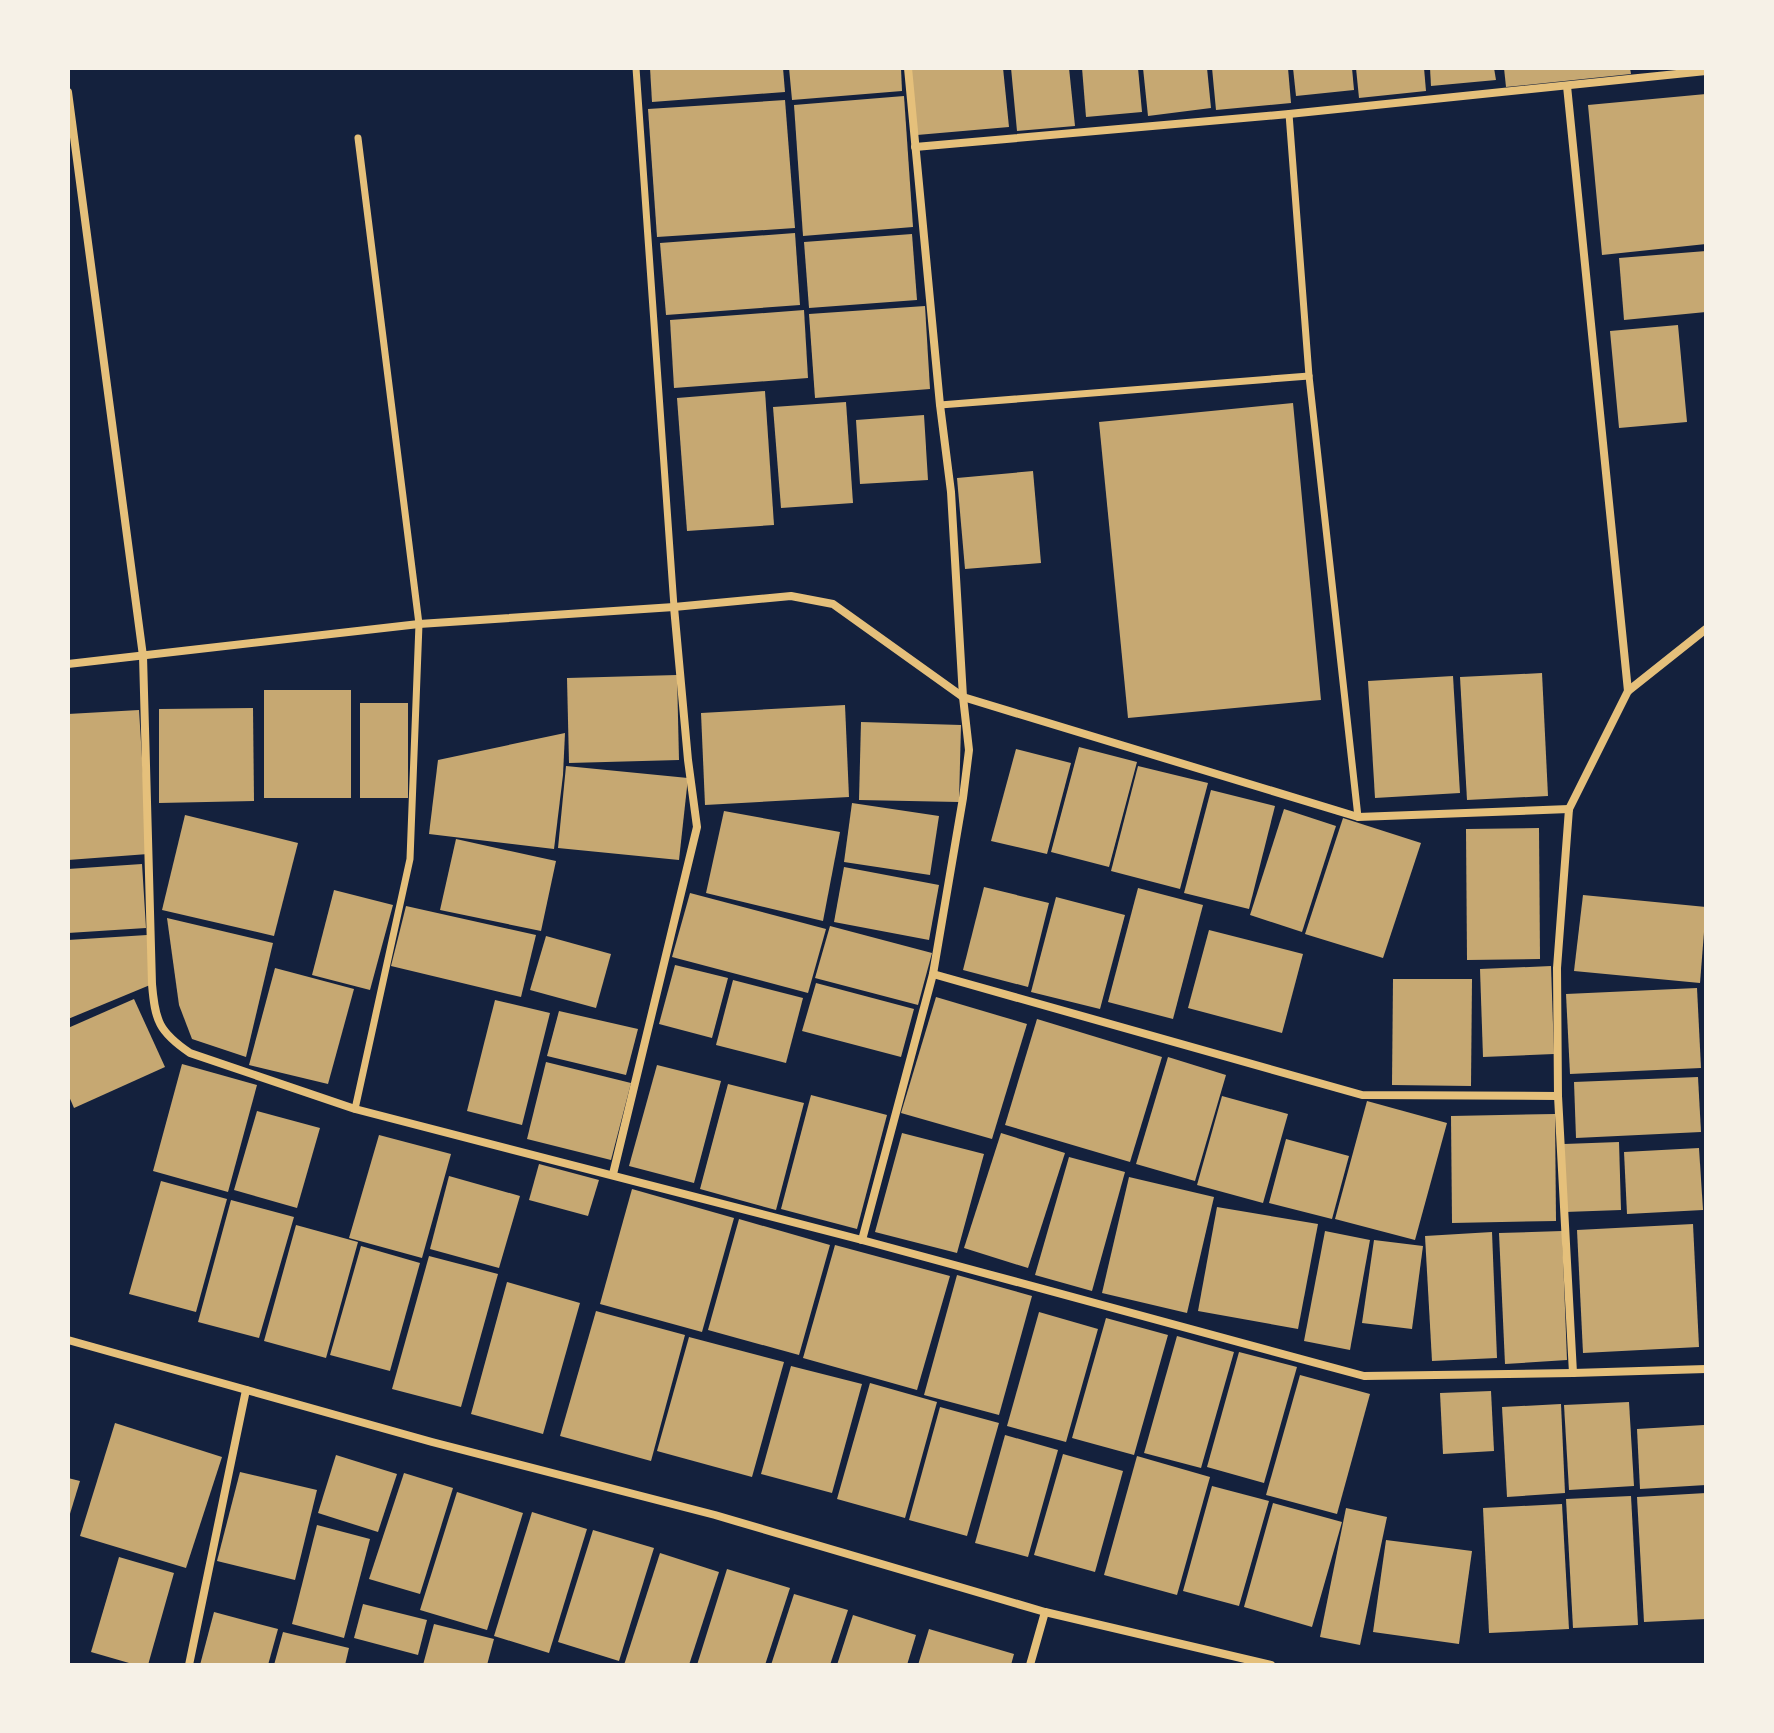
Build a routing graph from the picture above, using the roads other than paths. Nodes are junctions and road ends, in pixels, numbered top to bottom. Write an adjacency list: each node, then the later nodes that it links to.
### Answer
1 (636, 68): 11 (street)
2 (908, 68): 8 (street)
3 (1706, 71): 4 (street)
4 (1567, 86): 6 (street); 16 (street)
5 (68, 92): 14 (street)
6 (1289, 114): 8 (street); 9 (street)
7 (358, 138): 12 (street)
8 (915, 147): 10 (street)
9 (1309, 376): 10 (street); 19 (street)
10 (940, 405): 17 (street)
11 (674, 607): 12 (street); 17 (street); 23 (street)
12 (419, 624): 14 (street); 22 (street)
13 (1706, 629): 16 (street)
14 (143, 656): 15 (street); 22 (street)
15 (68, 664)
16 (1628, 691): 18 (street)
17 (963, 697): 19 (street); 20 (street)
18 (1569, 809): 19 (street); 21 (street)
19 (1358, 817)
20 (933, 974): 21 (street); 24 (street)
21 (1558, 1096): 27 (street)
22 (355, 1109): 23 (street)
23 (613, 1174): 24 (street)
24 (862, 1240): 27 (street)
25 (68, 1340): 28 (street)
26 (1706, 1369): 27 (street)
27 (1573, 1373)
28 (246, 1390): 29 (street); 30 (street)
29 (1045, 1612): 31 (street); 32 (street)
30 (189, 1665)
31 (1030, 1665)
32 (1271, 1665)

